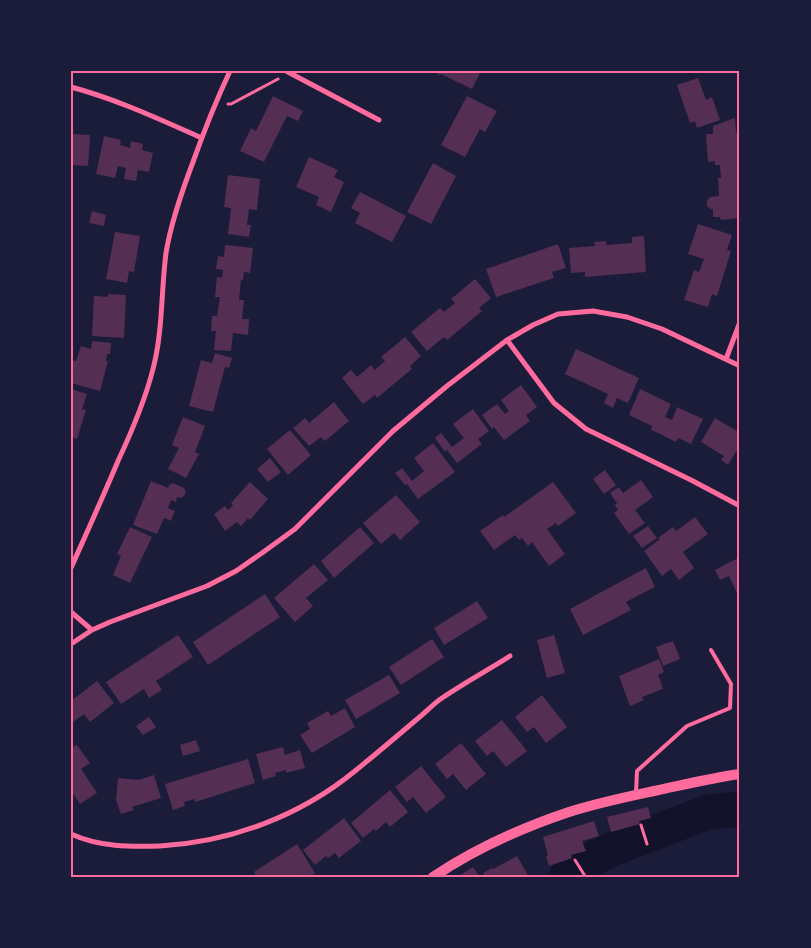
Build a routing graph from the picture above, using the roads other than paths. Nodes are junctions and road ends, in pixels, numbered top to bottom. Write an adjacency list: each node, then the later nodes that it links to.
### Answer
1 (230, 71): 5 (street)
2 (287, 72): 4 (street)
3 (71, 87): 5 (street)
4 (379, 120)
5 (202, 138): 11 (street)
6 (740, 322): 8 (street)
7 (507, 340): 8 (street); 10 (street); 13 (street)
8 (726, 359): 9 (street)
9 (740, 366)
10 (740, 506)
11 (71, 568)
12 (71, 612): 13 (street)
13 (92, 630): 14 (street)
14 (71, 644)
15 (711, 650): 18 (lane)
16 (510, 656): 19 (street)
17 (740, 774): 18 (main road)
18 (636, 795): 20 (main road)
19 (71, 834)
20 (433, 877)

